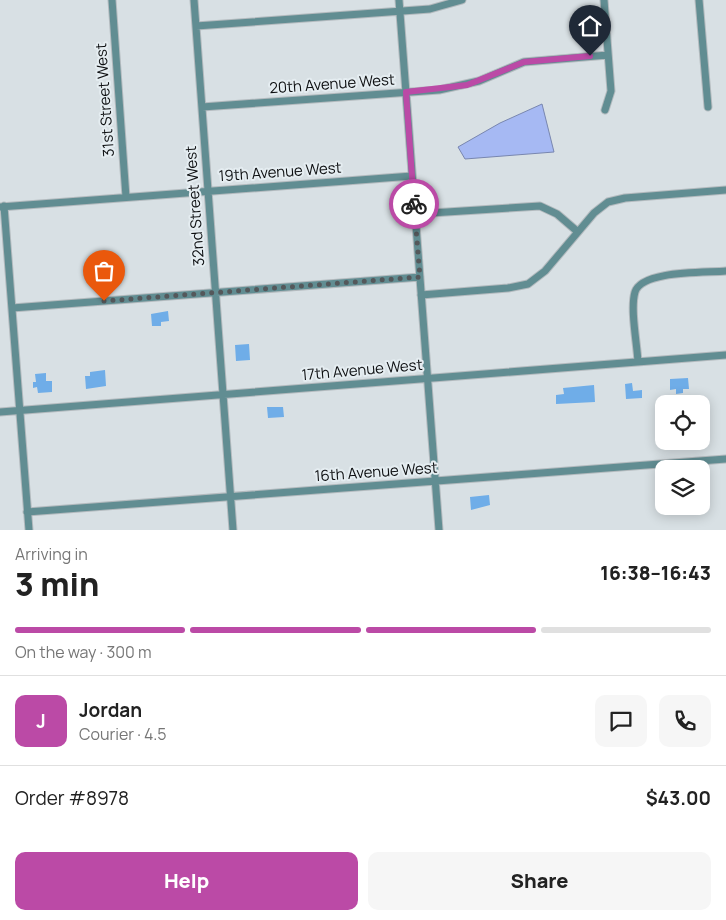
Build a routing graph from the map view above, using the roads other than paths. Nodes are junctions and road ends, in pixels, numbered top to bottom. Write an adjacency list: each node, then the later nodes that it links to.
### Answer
1 (112, 0): 17 (street, 31st Street West)
2 (194, 0): 8 (street, 32nd Street West)
3 (400, 0): 7 (street)
4 (462, 0): 7 (street)
5 (604, 0): 9 (street)
6 (699, 0): 12 (street)
7 (400, 11): 8 (street); 10 (street)
8 (196, 26): 11 (street, 32nd Street West)
9 (608, 55): 10 (street, 20th Avenue West); 13 (street)
10 (406, 92): 11 (street, 20th Avenue West); 14 (street)
11 (202, 106): 16 (street, 32nd Street West)
12 (708, 107)
13 (605, 110)
14 (412, 176): 16 (street, 19th Avenue West); 19 (street)
15 (726, 190): 20 (street)
16 (207, 191): 17 (street, 19th Avenue West); 23 (street, 32nd Street West)
17 (126, 197): 18 (street, 19th Avenue West)
18 (2, 206): 25 (street)
19 (415, 214): 20 (street); 22 (street)
20 (578, 232): 24 (street)
21 (726, 271): 27 (street)
22 (420, 277): 23 (street); 24 (street)
23 (214, 293): 25 (street); 29 (street, 32nd Street West)
24 (421, 295): 28 (street)
25 (12, 308): 30 (street)
26 (726, 355): 27 (street, 17th Avenue West)
27 (638, 362): 28 (street, 17th Avenue West)
28 (427, 378): 29 (street, 17th Avenue West); 33 (street)
29 (222, 395): 30 (street, 17th Avenue West); 34 (street, 32nd Street West)
30 (20, 410): 31 (street, 17th Avenue West); 35 (street)
31 (0, 412)
32 (726, 459): 33 (street, 16th Avenue West)
33 (435, 481): 34 (street, 16th Avenue West); 38 (street)
34 (230, 496): 35 (street, 16th Avenue West); 37 (street, 32nd Street West)
35 (27, 512): 36 (street)
36 (28, 530)
37 (232, 530)
38 (439, 530)

